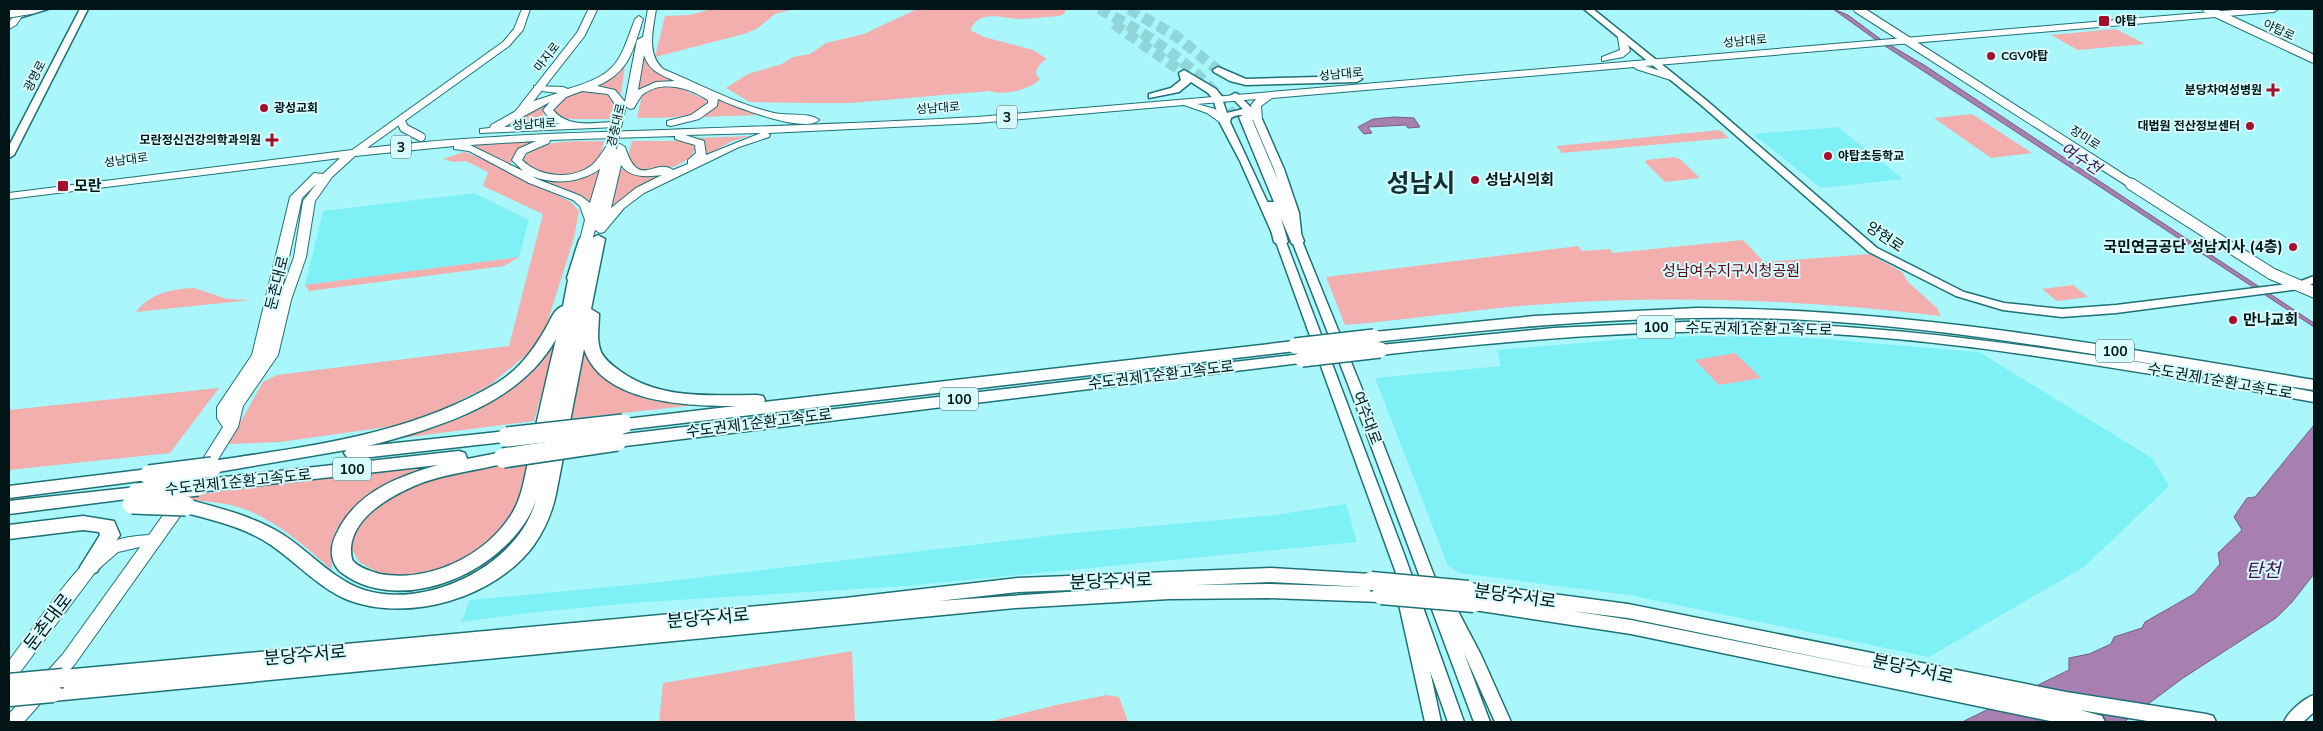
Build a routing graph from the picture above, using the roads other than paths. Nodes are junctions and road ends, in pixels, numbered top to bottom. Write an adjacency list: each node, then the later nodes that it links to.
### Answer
1 (12, 9): 16 (main road)
2 (23, 9): 16 (main road)
3 (33, 9): 16 (main road, bridge)
4 (44, 9): 16 (main road)
5 (84, 9): 47 (main road, 광명로)
6 (526, 9): 36 (main road, 둔촌대로)
7 (593, 9): 26 (street, 마지로)
8 (651, 9): 32 (main road, 경충대로); 35 (main road)
9 (1588, 9): 18 (main road, 양현로)
10 (1858, 9): 19 (street, 장미로)
11 (2186, 9): 19 (main road)
12 (2207, 9): 14 (street, 야탑로)
13 (2274, 9): 14 (main road)
14 (2217, 13): 19 (main road); 22 (street, 야탑로)
15 (641, 14): 27 (main road); 32 (main road, 경충대로)
16 (12, 15): 17 (main road)
17 (9, 26)
18 (1620, 34): 20 (main road); 21 (main road, 양현로)
19 (1906, 38): 21 (main road, 성남대로); 58 (street, 장미로)
20 (1606, 59): 21 (main road, 성남대로); 25 (main road, 성남대로)
21 (1651, 59): 23 (main road, 성남대로); 24 (main road, 양현로)
22 (2314, 59)
23 (1621, 64): 24 (main road); 28 (main road, 성남대로)
24 (1674, 78): 58 (main road, 양현로)
25 (1357, 79): 29 (main road, 성남대로); 29 (highway)
26 (538, 88): 27 (main road); 33 (street, 마지로)
27 (579, 88): 33 (main road)
28 (1283, 92): 29 (main road, 성남대로); 34 (main road)
29 (1232, 93): 30 (main road, 성남대로 / 3); 34 (main road)
30 (1215, 94): 31 (main road, 성남대로 / 3); 31 (highway); 34 (main road)
31 (1156, 100): 34 (main road); 35 (main road, 성남대로 / 3); 39 (main road, 성남대로 / 3)
32 (625, 106): 37 (main road); 38 (main road); 45 (main road, 경충대로, bridge)
33 (516, 117): 40 (main road)
34 (1240, 119): 54 (highway, 여수대로); 55 (highway, 여수대로)
35 (814, 120): 37 (main road, 성남대로 / 3)
36 (402, 121): 43 (street); 44 (main road, 둔촌대로)
37 (671, 123): 38 (main road, 성남대로 / 3)
38 (577, 126): 40 (main road, 성남대로 / 3)
39 (796, 128): 41 (main road, 성남대로 / 3); 53 (main road)
40 (484, 131): 43 (main road, 성남대로 / 3)
41 (654, 133): 42 (main road, 성남대로 / 3); 45 (main road)
42 (566, 136): 43 (main road, 성남대로 / 3); 45 (main road)
43 (423, 140): 44 (main road, 성남대로 / 3); 46 (main road, 성남대로 / 3); 52 (main road)
44 (369, 143): 46 (main road, 둔촌대로); 50 (main road, 성남대로 / 3)
45 (616, 147): 52 (main road, 경충대로); 53 (main road, 경충대로)
46 (352, 153): 48 (main road, 성남대로 / 3); 49 (main road, 둔촌대로); 67 (main road, 둔촌대로)
47 (9, 155)
48 (311, 158): 49 (main road); 51 (main road, 성남대로 / 3)
49 (323, 170): 67 (main road, 둔촌대로)
50 (9, 188)
51 (9, 196)
52 (591, 220): 53 (main road, 경충대로)
53 (595, 236): 56 (highway)
54 (1297, 241): 76 (main road, 여수대로)
55 (1281, 242): 77 (main road, 여수대로)
56 (584, 270): 66 (highway); 69 (highway); 70 (highway); 72 (highway, bridge)
57 (2314, 278): 58 (main road)
58 (2299, 286): 59 (street, 장미로)
59 (2314, 292)
60 (2010, 342): 61 (highway, 수도권제1순환고속도로 / 100); 61 (highway, 수도권제1순환고속도로 / 100); 63 (highway, 수도권제1순환고속도로 / 100)
61 (1377, 343): 62 (highway, 수도권제1순환고속도로 / 100, bridge)
62 (1299, 352): 66 (highway, 수도권제1순환고속도로 / 100); 68 (highway, 수도권제1순환고속도로 / 100)
63 (2224, 375): 64 (highway, 수도권제1순환고속도로 / 100); 65 (highway, 수도권제1순환고속도로 / 100)
64 (2314, 385)
65 (2314, 397)
66 (832, 401): 68 (highway, 수도권제1순환고속도로 / 100)
67 (231, 428): 75 (main road, 둔촌대로)
68 (620, 432): 69 (highway, bridge)
69 (506, 449): 70 (highway, 수도권제1순환고속도로 / 100); 72 (highway, 수도권제1순환고속도로 / 100, bridge)
70 (212, 467): 71 (highway, 수도권제1순환고속도로 / 100, bridge)
71 (9, 492)
72 (135, 498): 73 (highway)
73 (9, 508)
74 (9, 532): 78 (highway)
75 (155, 540): 78 (main road, 둔촌대로); 84 (main road)
76 (1417, 551): 87 (main road, 여수대로); 88 (main road)
77 (1397, 554): 85 (main road); 86 (main road, 여수대로)
78 (90, 567): 80 (main road, 둔촌대로)
79 (1471, 596): 81 (highway, 분당수서로, bridge); 89 (highway, 분당수서로); 90 (highway, 분당수서로)
80 (11, 674): 81 (highway, 분당수서로, bridge)
81 (58, 686): 82 (highway, 분당수서로, bridge)
82 (9, 697)
83 (2314, 702): 91 (main road)
84 (13, 722)
85 (1433, 722)
86 (1456, 722)
87 (1482, 722)
88 (1503, 722)
89 (2095, 722)
90 (2206, 722)
91 (2292, 722)

